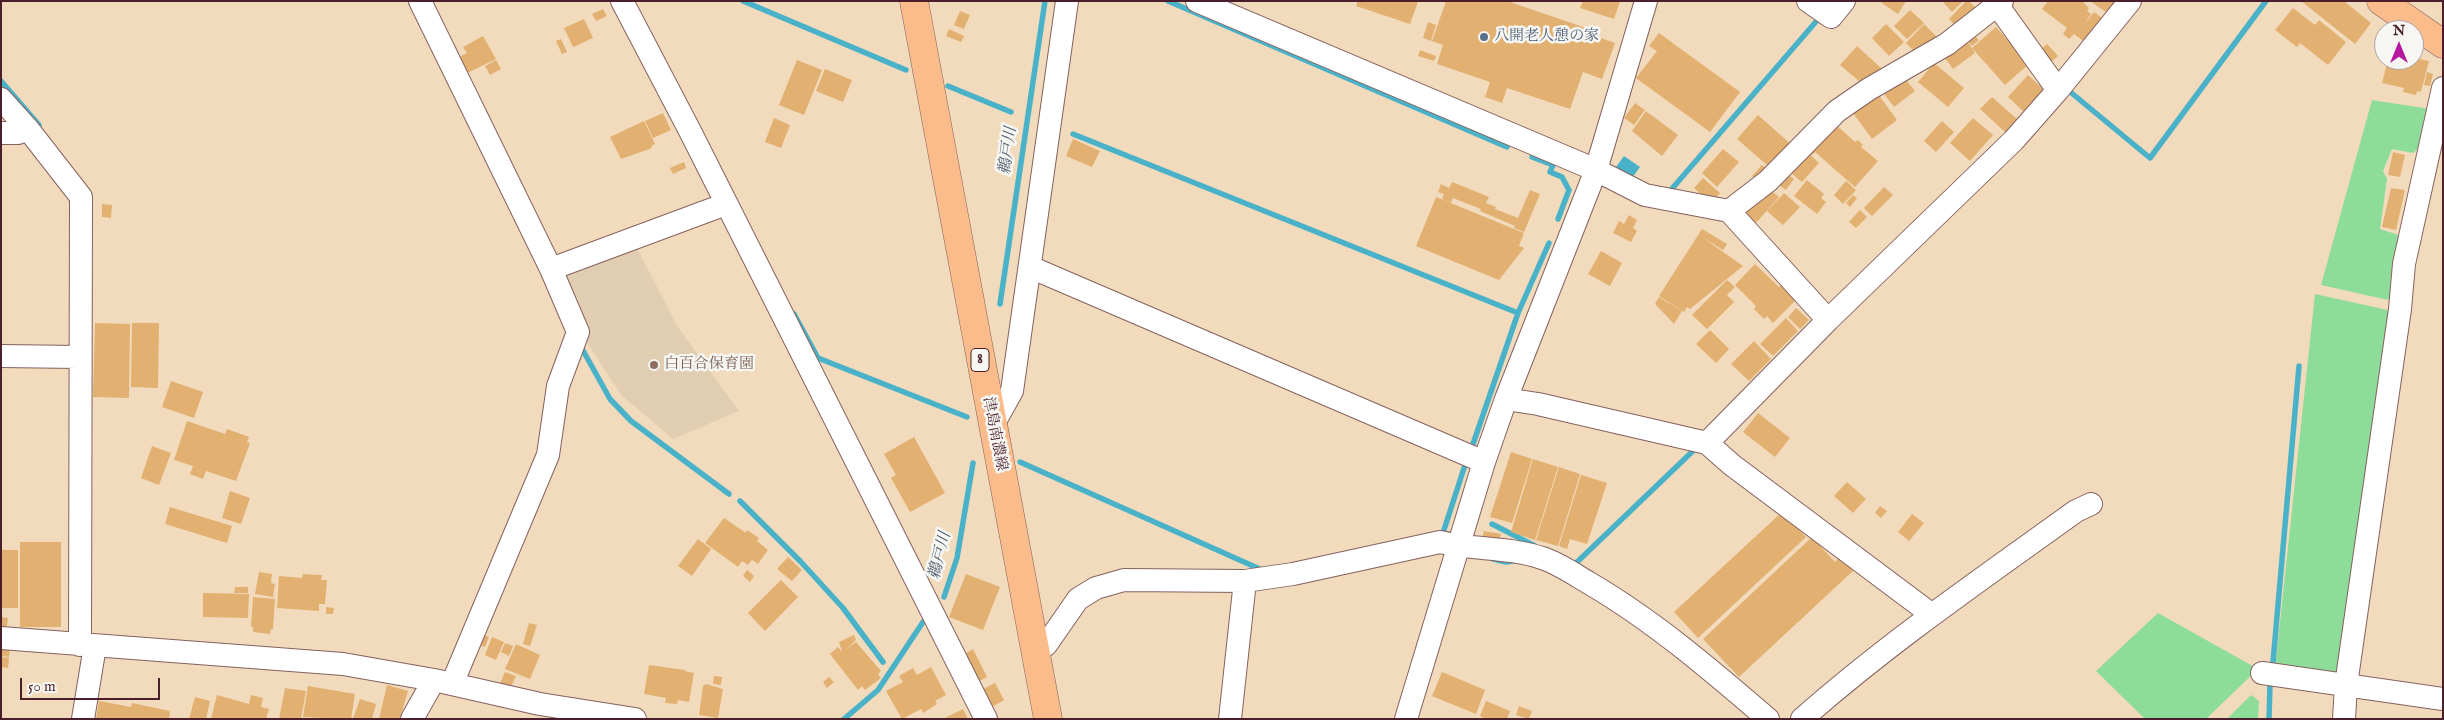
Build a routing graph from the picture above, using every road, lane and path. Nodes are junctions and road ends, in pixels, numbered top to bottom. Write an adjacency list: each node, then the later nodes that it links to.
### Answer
1 (420, 1): 22 (street)
2 (622, 1): 19 (street)
3 (914, 1): 27 (main road, 津島南濃線 / 8)
4 (1067, 1): 21 (street)
5 (1197, 1): 18 (street)
6 (1646, 1): 18 (street)
7 (1808, 1): 8 (street)
8 (1844, 1)
9 (2130, 1): 14 (street)
10 (2381, 1): 12 (main road)
11 (2000, 4): 14 (street); 20 (street)
12 (2443, 44)
13 (2443, 88): 39 (street)
14 (2058, 90): 23 (street)
15 (1, 99): 16 (street)
16 (28, 129): 17 (street); 25 (street)
17 (1, 133)
18 (1596, 170): 20 (street); 26 (street)
19 (726, 204): 22 (street); 44 (street)
20 (1729, 211): 23 (street)
21 (1030, 267): 27 (street); 29 (street)
22 (551, 269): 38 (street)
23 (1828, 320): 28 (street)
24 (1, 356): 25 (street)
25 (79, 357): 35 (street)
26 (1506, 398): 28 (street); 29 (street)
27 (992, 425): 36 (main road, 津島南濃線 / 8)
28 (1707, 443): 33 (street)
29 (1484, 462): 31 (street)
30 (2091, 504): 33 (street)
31 (1459, 546): 32 (street); 47 (street); 48 (street)
32 (1245, 581): 36 (street); 46 (street)
33 (1932, 614): 49 (street)
34 (1, 638): 35 (street)
35 (87, 646): 38 (street); 41 (street)
36 (1036, 650): 45 (main road, 津島南濃線 / 8)
37 (2262, 673): 39 (street)
38 (443, 682): 42 (street); 43 (street)
39 (2346, 685): 40 (street); 50 (street)
40 (2443, 699)
41 (84, 719)
42 (412, 719)
43 (634, 719)
44 (986, 719)
45 (1048, 719)
46 (1230, 719)
47 (1406, 719)
48 (1768, 719)
49 (1802, 719)
50 (2344, 719)

